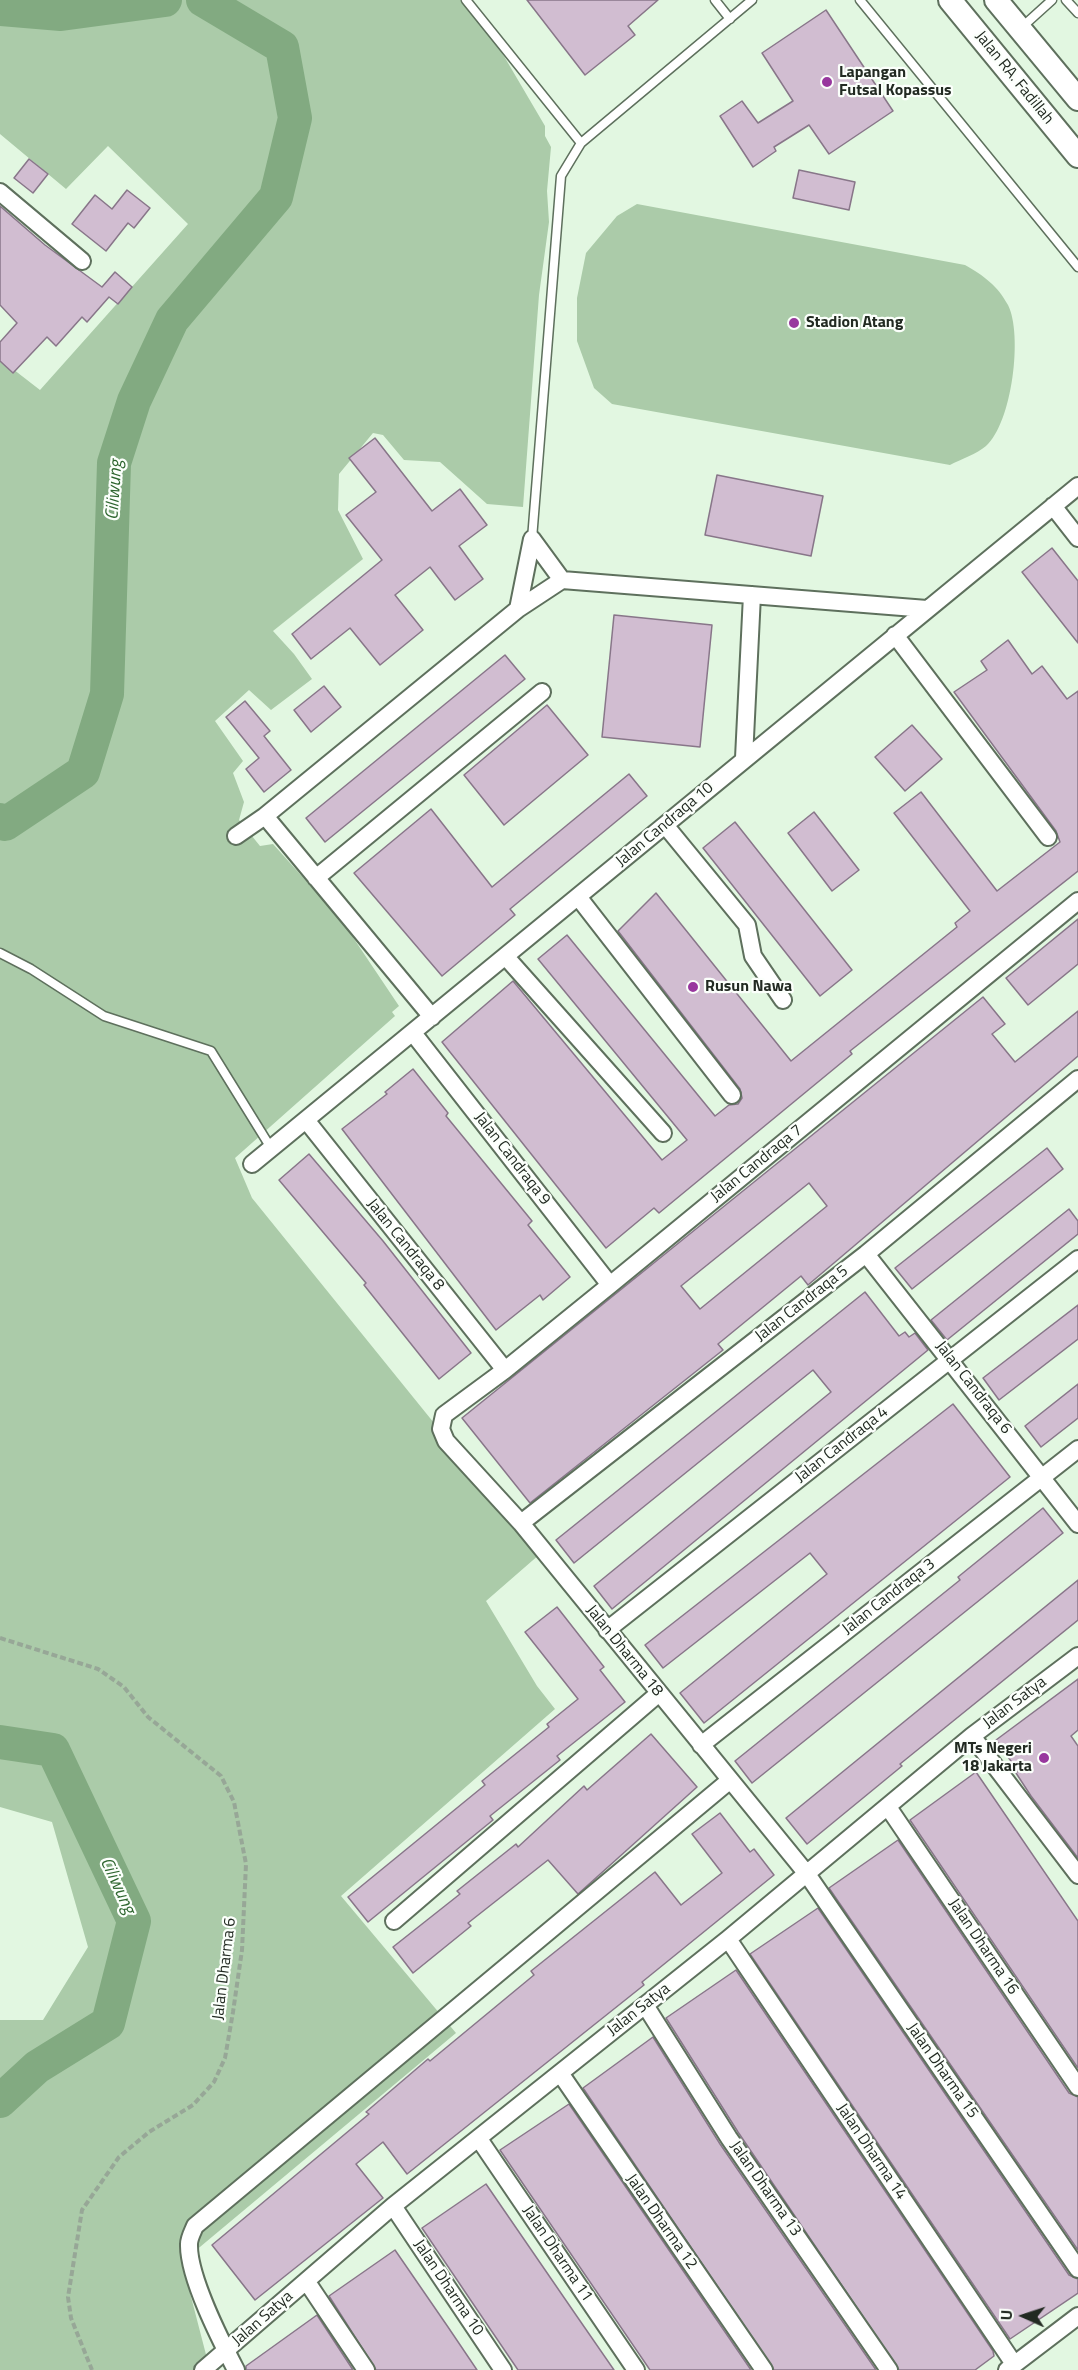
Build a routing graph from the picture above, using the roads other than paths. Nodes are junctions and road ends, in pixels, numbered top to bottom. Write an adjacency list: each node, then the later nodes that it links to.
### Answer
1 (466, 0): 13 (lane)
2 (715, 0): 10 (lane)
3 (752, 0): 10 (lane)
4 (860, 0): 17 (lane)
5 (950, 0): 14 (main road, Jalan RA. Fadillah)
6 (996, 0): 11 (main road)
7 (1052, 0): 11 (lane)
8 (1066, 0): 9 (lane)
9 (1078, 13)
10 (730, 19): 13 (lane)
11 (1021, 29): 12 (main road)
12 (1078, 99)
13 (581, 143): 21 (lane)
14 (1078, 156)
15 (0, 192): 16 (street)
16 (82, 261)
17 (1078, 267)
18 (1078, 486): 19 (street, Jalan Candraqa 10)
19 (1053, 506): 20 (street); 25 (street, Jalan Candraqa 10)
20 (1078, 538)
21 (532, 539): 22 (street); 24 (street)
22 (562, 580): 23 (street); 24 (street)
23 (752, 595): 25 (street); 28 (street)
24 (518, 609): 29 (street)
25 (927, 609): 26 (street, Jalan Candraqa 10)
26 (895, 635): 28 (street, Jalan Candraqa 10); 32 (street)
27 (542, 692): 33 (street)
28 (744, 758): 30 (street, Jalan Candraqa 10)
29 (265, 816): 31 (street); 33 (street)
30 (665, 825): 34 (street, Jalan Candraqa 10); 38 (street)
31 (236, 836)
32 (1048, 837)
33 (316, 878): 39 (street)
34 (579, 898): 37 (street, Jalan Candraqa 10); 42 (street)
35 (1078, 901): 49 (street, Jalan Candraqa 7)
36 (0, 953): 45 (lane)
37 (506, 957): 39 (street, Jalan Candraqa 10); 44 (street)
38 (783, 1000)
39 (432, 1017): 40 (street, Jalan Candraqa 10)
40 (413, 1033): 43 (street, Jalan Candraqa 10); 49 (street, Jalan Candraqa 9)
41 (1076, 1082): 47 (street, Jalan Candraqa 5)
42 (732, 1095)
43 (306, 1120): 45 (street, Jalan Candraqa 10); 51 (street, Jalan Candraqa 8)
44 (663, 1133)
45 (272, 1148): 46 (street, Jalan Candraqa 10)
46 (252, 1164)
47 (866, 1254): 50 (street, Jalan Candraqa 6); 55 (street, Jalan Candraqa 5)
48 (1078, 1259): 50 (street, Jalan Candraqa 4)
49 (610, 1285): 51 (street, Jalan Candraqa 7)
50 (951, 1359): 54 (street, Jalan Candraqa 6); 57 (street, Jalan Candraqa 4)
51 (505, 1370): 52 (street, Jalan Candraqa 7)
52 (441, 1429): 55 (street, Jalan Dharma 18)
53 (1078, 1449): 54 (street, Jalan Candraqa 3)
54 (1042, 1477): 56 (street, Jalan Candraqa 6); 61 (street, Jalan Candraqa 3)
55 (521, 1523): 57 (street, Jalan Dharma 18)
56 (1078, 1524)
57 (607, 1630): 59 (street, Jalan Dharma 18)
58 (1078, 1656): 60 (street, Jalan Satya)
59 (658, 1694): 61 (street, Jalan Dharma 18); 66 (street)
60 (972, 1736): 63 (street, Jalan Satya); 65 (street)
61 (701, 1745): 62 (street, Jalan Dharma 18)
62 (729, 1781): 64 (street, Jalan Dharma 18); 76 (street)
63 (888, 1807): 64 (street, Jalan Satya); 70 (street, Jalan Dharma 16)
64 (807, 1874): 67 (street, Jalan Satya); 73 (street, Jalan Dharma 15)
65 (1078, 1875)
66 (393, 1921)
67 (728, 1939): 68 (street, Jalan Satya); 77 (street, Jalan Dharma 14)
68 (645, 2005): 69 (street, Jalan Satya); 84 (street, Jalan Dharma 13)
69 (560, 2073): 71 (street, Jalan Satya); 83 (street, Jalan Dharma 12)
70 (1078, 2087)
71 (479, 2139): 72 (street, Jalan Satya); 82 (street, Jalan Dharma 11)
72 (393, 2206): 74 (street, Jalan Satya); 81 (street, Jalan Dharma 10)
73 (1078, 2269)
74 (307, 2282): 76 (street, Jalan Satya); 80 (street)
75 (1078, 2316): 77 (street)
76 (226, 2351): 78 (street, Jalan Satya); 79 (street)
77 (1010, 2367)
78 (203, 2370)
79 (236, 2370)
80 (366, 2370)
81 (503, 2370)
82 (636, 2370)
83 (764, 2370)
84 (888, 2370)

